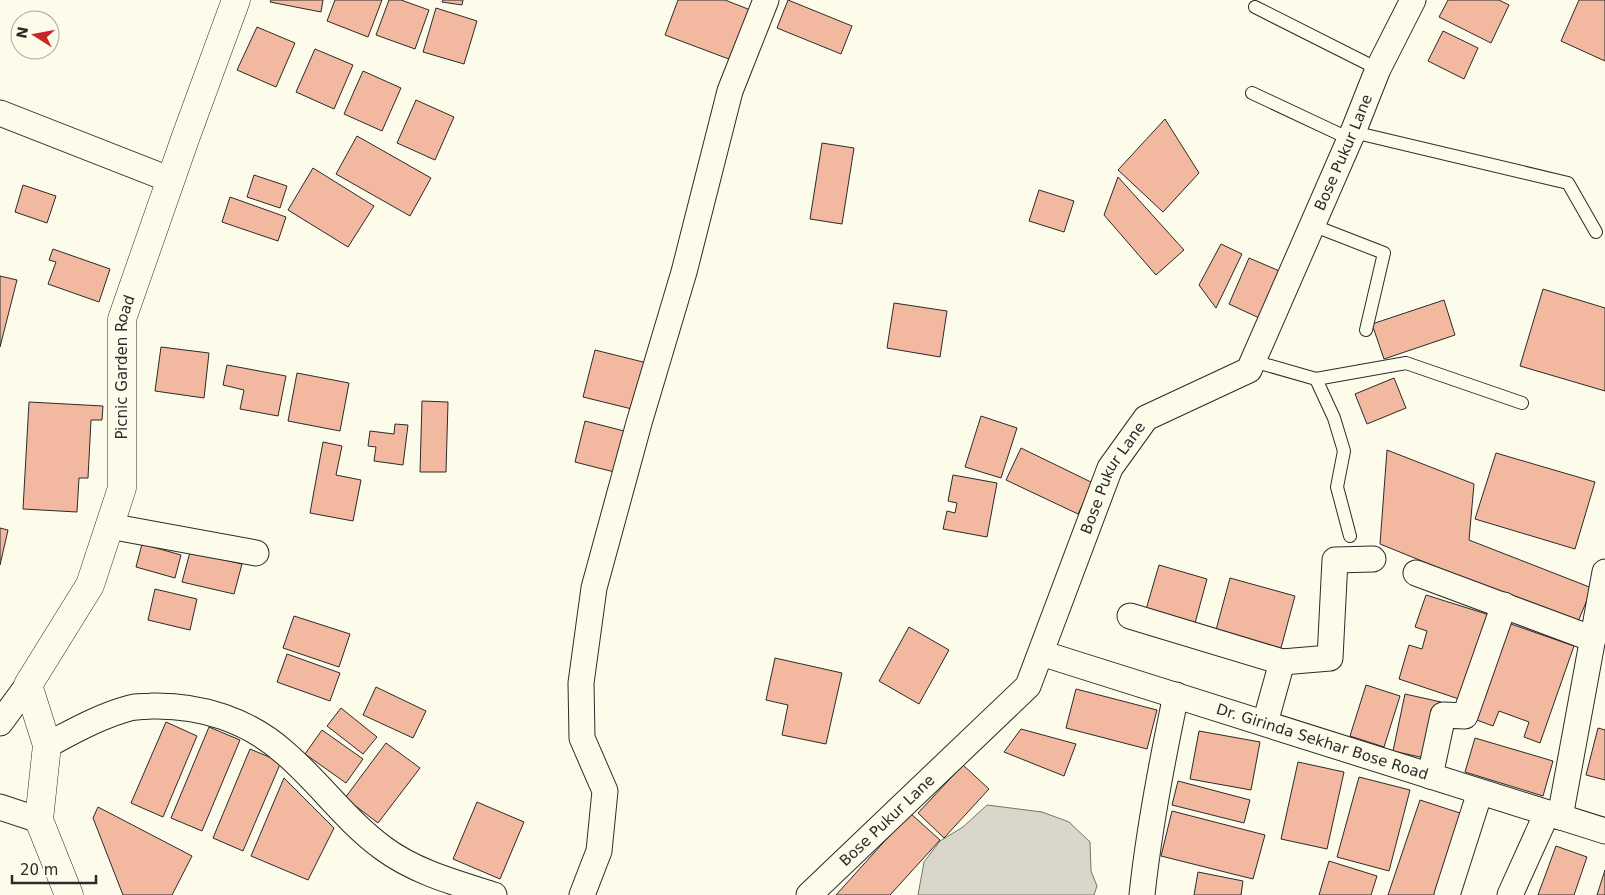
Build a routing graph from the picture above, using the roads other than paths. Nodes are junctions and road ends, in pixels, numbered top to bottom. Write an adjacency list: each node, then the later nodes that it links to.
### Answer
1 (236, 0): 9 (main road, Picnic Garden Road)
2 (766, 0): 41 (street)
3 (1413, 0): 5 (street, Bose Pukur Lane)
4 (1255, 7): 5 (lane)
5 (1378, 69): 8 (street, Bose Pukur Lane)
6 (1252, 93): 8 (lane)
7 (0, 113): 9 (street)
8 (1351, 136): 10 (street, Bose Pukur Lane); 11 (lane)
9 (171, 180): 16 (main road, Picnic Garden Road)
10 (1312, 225): 12 (lane); 13 (street, Bose Pukur Lane)
11 (1596, 232)
12 (1366, 330)
13 (1252, 361): 14 (lane); 25 (street, Bose Pukur Lane)
14 (1316, 379): 15 (lane); 17 (lane)
15 (1522, 403)
16 (110, 526): 18 (street); 27 (main road, Picnic Garden Road)
17 (1350, 536)
18 (256, 553)
19 (1373, 559): 26 (street)
20 (1416, 572): 22 (street)
21 (1605, 572): 24 (street)
22 (1504, 606): 24 (street); 33 (street)
23 (1130, 616): 26 (street)
24 (1593, 639): 28 (street)
25 (1041, 653): 29 (street, Dr. Girinda Sekhar Bose Road); 42 (street, Bose Pukur Lane)
26 (1282, 662): 31 (street)
27 (28, 685): 30 (street, Picnic Garden Road); 32 (main road)
28 (1595, 687): 36 (street)
29 (1176, 695): 31 (street, Dr. Girinda Sekhar Bose Road); 43 (street)
30 (0, 723)
31 (1265, 723): 33 (street, Dr. Girinda Sekhar Bose Road)
32 (47, 745): 37 (main road); 40 (street)
33 (1430, 776): 34 (street, Dr. Girinda Sekhar Bose Road)
34 (1480, 792): 36 (street, Dr. Girinda Sekhar Bose Road); 44 (street)
35 (0, 808): 37 (street)
36 (1553, 815): 38 (street, Dr. Girinda Sekhar Bose Road); 45 (street)
37 (39, 820): 39 (main road)
38 (1605, 831)
39 (65, 886)
40 (494, 895)
41 (582, 895)
42 (809, 895)
43 (1142, 895)
44 (1447, 895)
45 (1510, 895)

